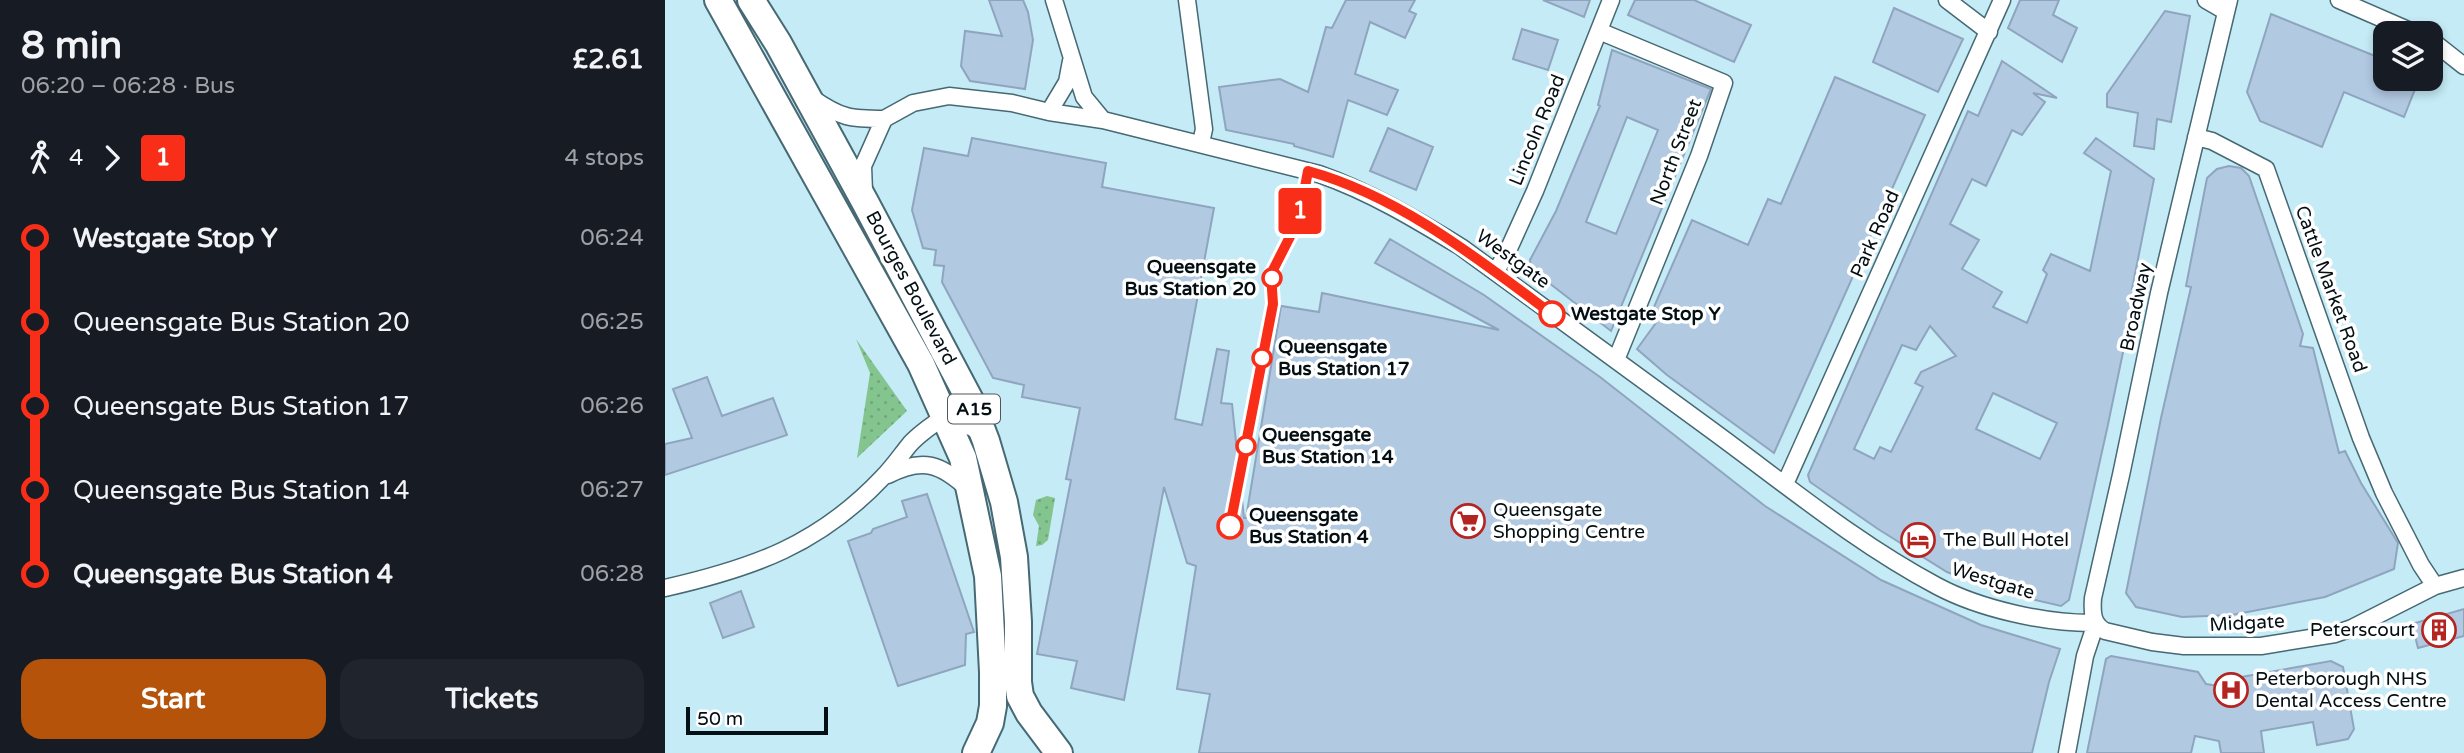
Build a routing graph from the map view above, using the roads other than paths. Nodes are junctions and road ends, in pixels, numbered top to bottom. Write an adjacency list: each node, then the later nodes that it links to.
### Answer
1 (718, 0): 26 (main road, Bourges Boulevard / A15)
2 (751, 0): 17 (main road, Bourges Boulevard / A15)
3 (1054, 0): 15 (street)
4 (1187, 0): 22 (street)
5 (1611, 0): 12 (street, Lincoln Road)
6 (1947, 0): 13 (street)
7 (2002, 0): 13 (street, Park Road)
8 (2206, 0): 10 (street)
9 (2339, 0): 11 (street)
10 (2227, 6): 21 (street, Broadway)
11 (2387, 21)
12 (1599, 31): 24 (street, Lincoln Road); 25 (street, North Street)
13 (1989, 32): 29 (street, Park Road)
14 (2443, 49): 16 (street)
15 (1072, 58): 18 (street); 20 (street)
16 (2464, 66)
17 (801, 90): 19 (street, Westgate); 23 (main road, Bourges Boulevard / A15)
18 (1049, 112): 19 (street, Westgate); 20 (street, Westgate)
19 (884, 119): 23 (street)
20 (1103, 120): 22 (street, Westgate)
21 (2196, 137): 32 (street, Cattle Market Road); 34 (street, Broadway)
22 (1201, 143): 24 (street, Westgate)
23 (865, 202): 27 (main road, Bourges Boulevard / A15)
24 (1495, 272): 25 (street, Westgate)
25 (1616, 360): 29 (street, Westgate)
26 (944, 417): 27 (street); 28 (street); 30 (main road, Bourges Boulevard / A15)
27 (986, 441): 36 (main road, Bourges Boulevard / A15)
28 (883, 478): 30 (street); 33 (street)
29 (1785, 484): 34 (street, Westgate)
30 (969, 490): 35 (main road, Bourges Boulevard / A15)
31 (2464, 578): 32 (street, Midgate)
32 (2435, 586): 34 (street, Midgate)
33 (665, 588)
34 (2096, 623): 37 (street, Broadway)
35 (976, 753)
36 (1059, 753)
37 (2067, 753)

